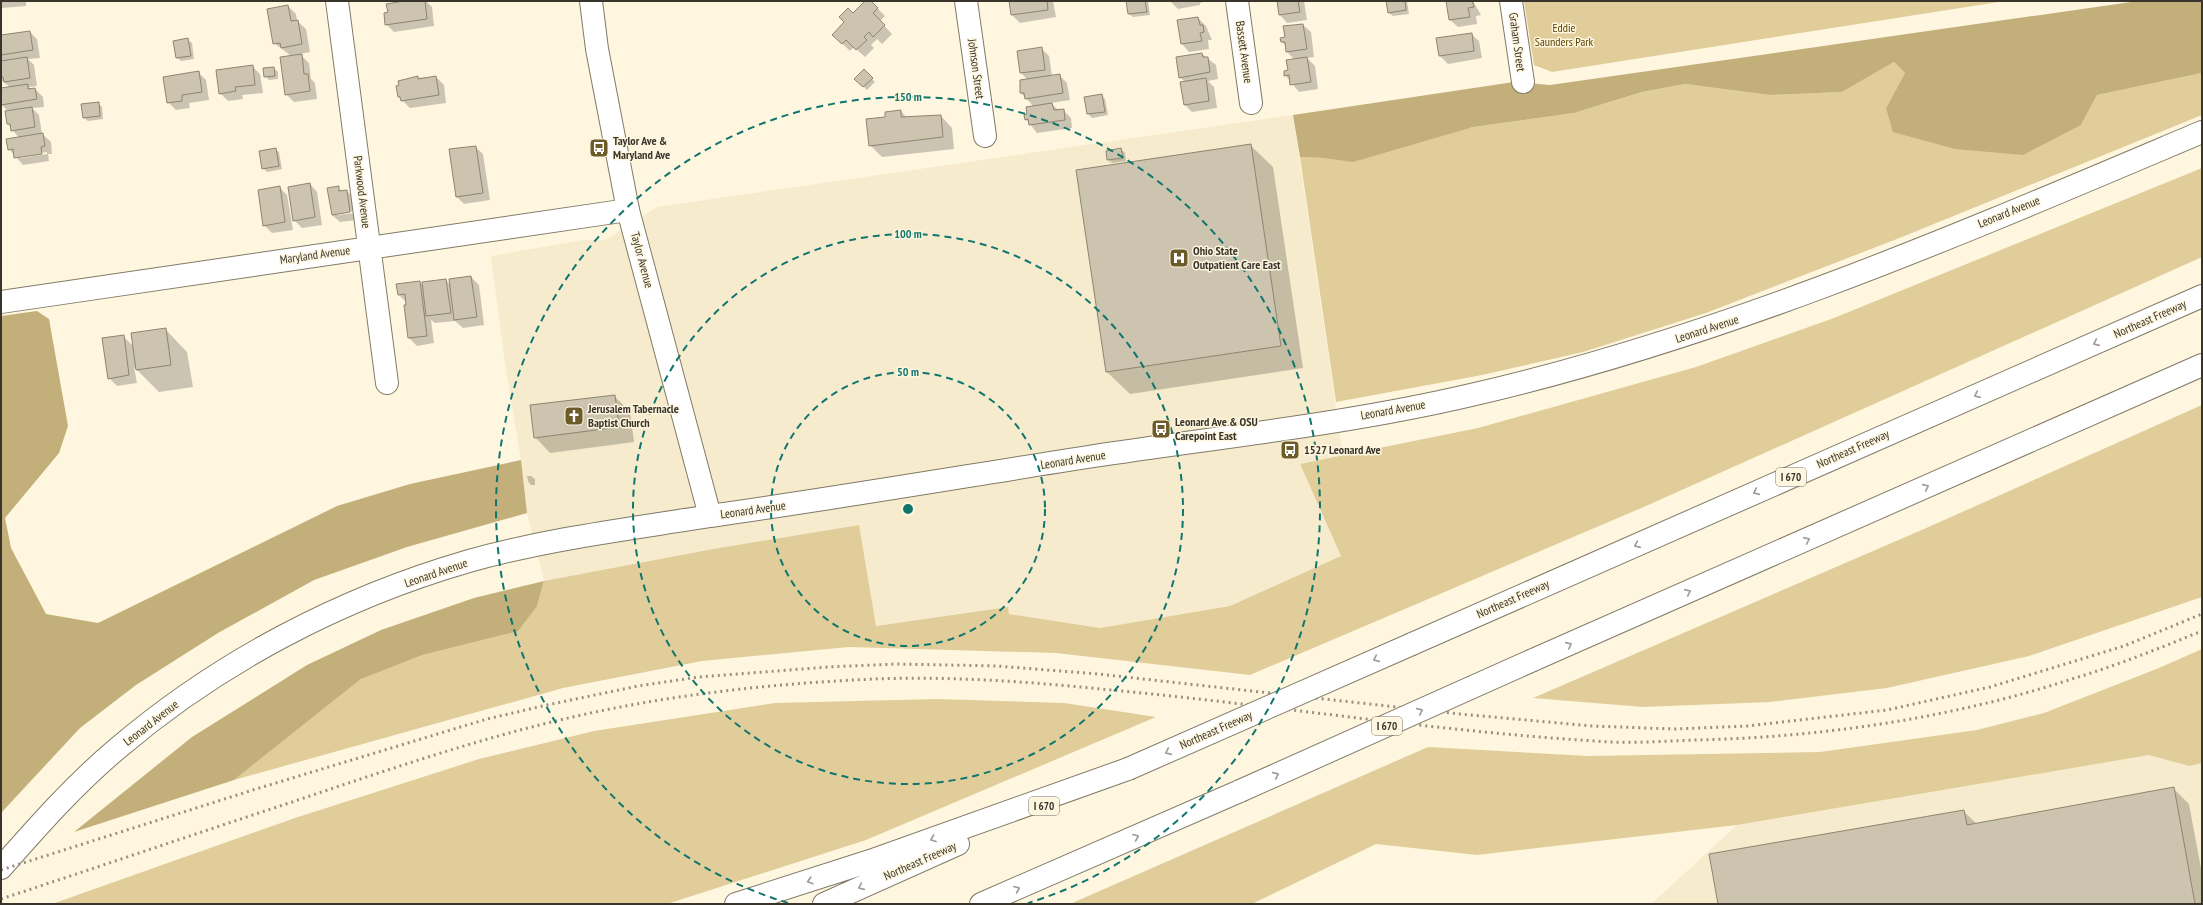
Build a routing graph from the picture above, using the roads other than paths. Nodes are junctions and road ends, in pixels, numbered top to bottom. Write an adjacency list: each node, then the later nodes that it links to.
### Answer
1 (337, 1): 11 (main road, Parkwood Avenue)
2 (591, 1): 10 (main road, Taylor Avenue)
3 (966, 1): 9 (main road, Johnson Street)
4 (1237, 1): 7 (main road, Bassett Avenue)
5 (1511, 1): 6 (main road, Graham Street)
6 (1523, 82)
7 (1251, 103)
8 (2202, 132): 16 (main road, Leonard Avenue)
9 (985, 136)
10 (628, 210): 11 (main road, Maryland Avenue); 16 (main road, Taylor Avenue)
11 (370, 247): 13 (main road, Maryland Avenue); 15 (main road, Parkwood Avenue)
12 (2202, 296): 17 (main road, Northeast Freeway / I 670, one-way to 17, bridge)
13 (1, 302)
14 (2202, 364): 21 (main road, I 670, one-way to 14, bridge)
15 (387, 383)
16 (710, 516): 18 (main road, Leonard Avenue)
17 (1128, 769): 19 (main road, one-way to 19); 20 (main road, Northeast Freeway / I 670, one-way to 20)
18 (1, 868)
19 (736, 904)
20 (824, 904)
21 (981, 904)

